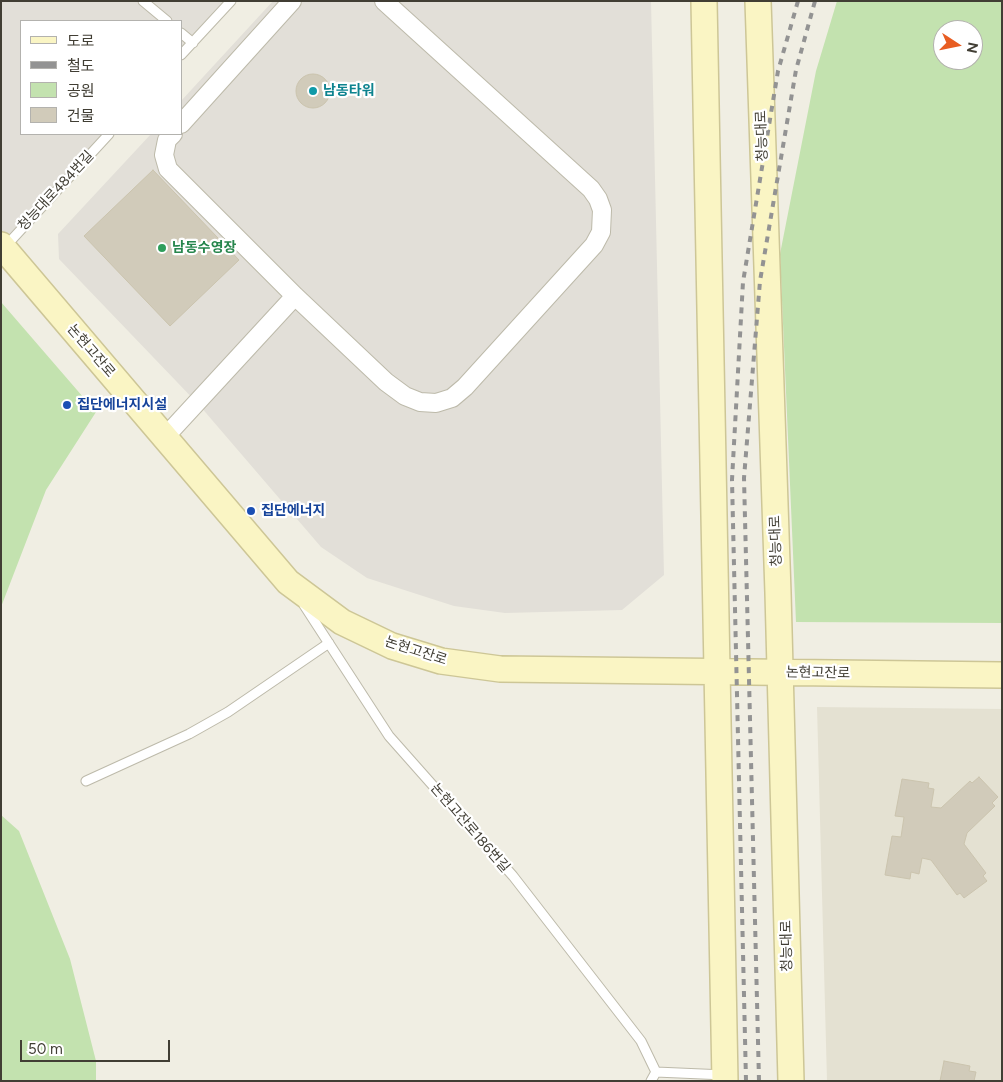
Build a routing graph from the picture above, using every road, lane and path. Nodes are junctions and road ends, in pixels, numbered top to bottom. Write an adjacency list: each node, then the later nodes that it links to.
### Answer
1 (143, 1): 7 (lane)
2 (231, 1): 9 (lane)
3 (292, 1): 11 (street)
4 (384, 1): 15 (street)
5 (704, 1): 19 (main road)
6 (758, 1): 20 (main road, 청능대로)
7 (166, 20)
8 (182, 34): 9 (lane)
9 (193, 43): 10 (lane)
10 (182, 54)
11 (182, 123)
12 (108, 135): 14 (lane, 청능대로484번길)
13 (172, 135): 15 (street)
14 (2, 248): 16 (main road, 논현고잔로)
15 (295, 296): 16 (street)
16 (165, 437): 17 (main road, 논현고잔로)
17 (288, 582): 18 (lane, 논현고잔로186번길); 19 (main road, 논현고잔로)
18 (329, 644): 22 (lane); 23 (lane, 논현고잔로186번길)
19 (717, 672): 20 (main road, 논현고잔로); 24 (main road)
20 (780, 673): 21 (main road, 논현고잔로); 25 (main road, 청능대로)
21 (1002, 675)
22 (86, 782)
23 (654, 1076): 24 (lane)
24 (725, 1078)
25 (791, 1081)

